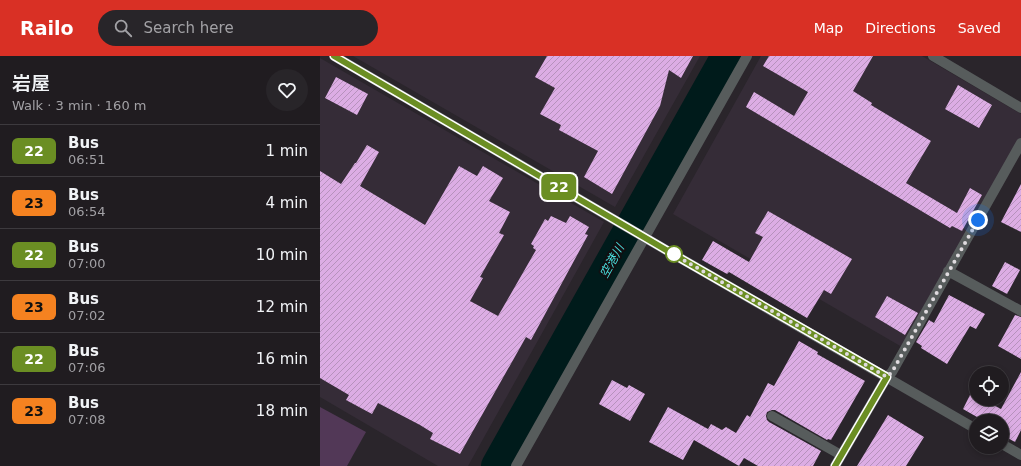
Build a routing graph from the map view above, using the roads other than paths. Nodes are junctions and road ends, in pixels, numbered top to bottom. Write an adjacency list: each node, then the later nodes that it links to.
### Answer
1 (334, 56): 6 (street)
2 (747, 56): 6 (street)
3 (933, 56): 4 (street)
4 (1021, 108)
5 (1021, 143): 7 (street)
6 (642, 235): 9 (street); 15 (street)
7 (948, 271): 8 (street); 9 (street)
8 (1021, 312)
9 (887, 377): 11 (street); 13 (street)
10 (772, 416): 13 (street)
11 (969, 425)
12 (1009, 448): 14 (street)
13 (841, 455): 16 (street)
14 (1021, 455)
15 (516, 466)
16 (834, 466)

